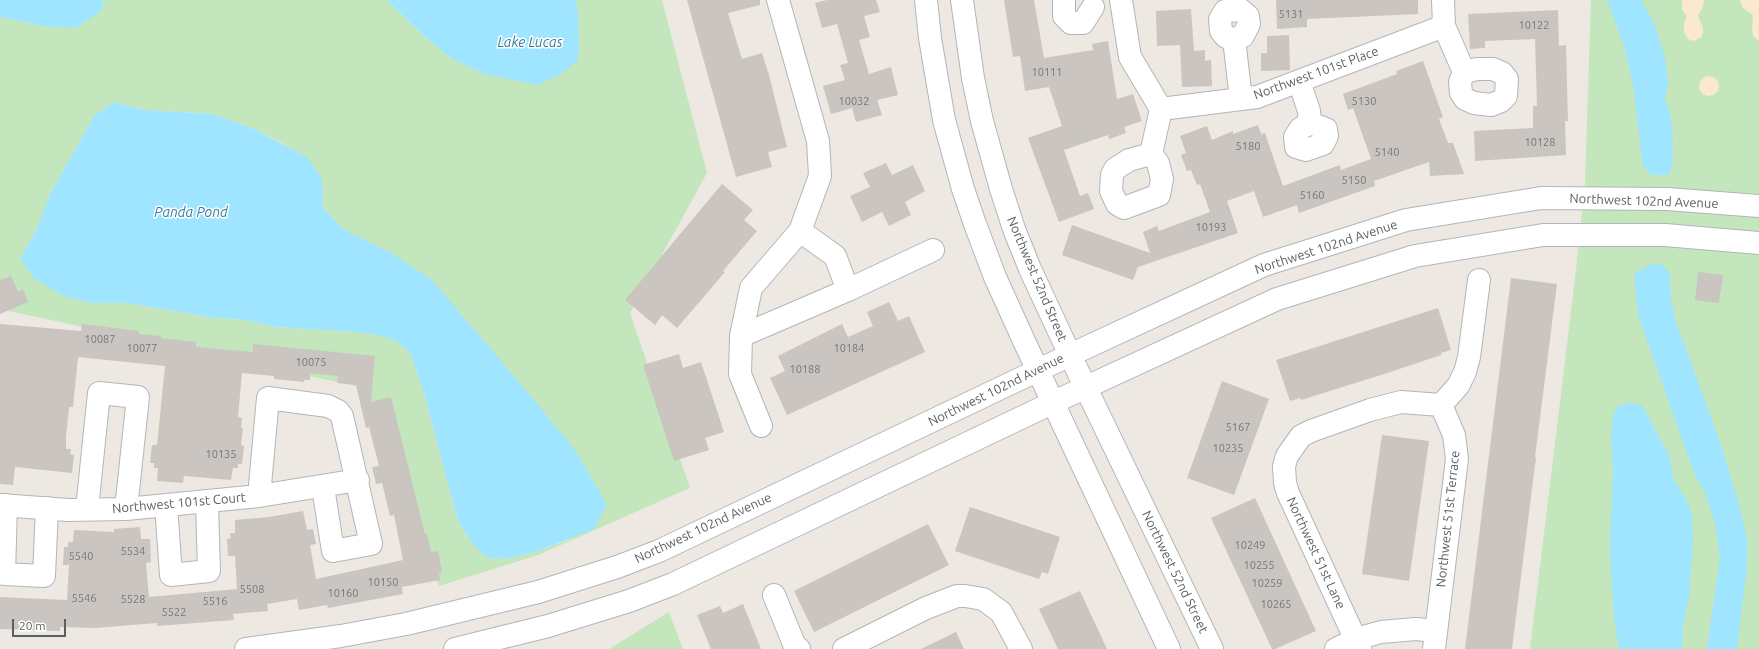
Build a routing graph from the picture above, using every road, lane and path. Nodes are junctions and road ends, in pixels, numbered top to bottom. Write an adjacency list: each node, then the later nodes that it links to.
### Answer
1 (778, 0): 17 (street)
2 (926, 0): 24 (street)
3 (962, 0): 23 (street, Northwest 52nd Street)
4 (1064, 0): 7 (street)
5 (1443, 0): 8 (street)
6 (1121, 2): 7 (street); 13 (street)
7 (1091, 4)
8 (1444, 26): 10 (street); 11 (street, Northwest 101st Place)
9 (1234, 39): 12 (street)
10 (1464, 72)
11 (1299, 81): 12 (street, Northwest 101st Place); 14 (street)
12 (1241, 99): 13 (street, Northwest 101st Place)
13 (1161, 110): 15 (street)
14 (1310, 123)
15 (1151, 154)
16 (1759, 206): 23 (street, Northwest 102nd Avenue)
17 (800, 231): 21 (street); 22 (street)
18 (1759, 243): 25 (street)
19 (933, 250): 21 (street)
20 (1479, 280): 27 (street)
21 (848, 290): 22 (street)
22 (741, 336): 28 (street)
23 (1070, 354): 24 (street, Northwest 102nd Avenue); 25 (street, Northwest 52nd Street)
24 (1037, 370): 26 (street); 41 (street, Northwest 102nd Avenue)
25 (1086, 388): 26 (street); 47 (street, Northwest 52nd Street)
26 (1054, 402): 42 (street); 46 (street)
27 (1441, 405): 39 (street, Northwest 51st Terrace); 40 (street, Northwest 51st Lane)
28 (761, 426)
29 (358, 480): 30 (street, Northwest 101st Court); 30 (street); 31 (street)
30 (323, 487): 31 (street, Northwest 101st Court)
31 (259, 496): 32 (street, Northwest 101st Court)
32 (207, 502): 34 (street, Northwest 101st Court); 34 (street)
33 (3, 505): 35 (street, Northwest 101st Court); 35 (street)
34 (166, 505): 36 (street, Northwest 101st Court)
35 (47, 508): 37 (street, Northwest 101st Court)
36 (126, 509): 37 (street, Northwest 101st Court); 37 (street)
37 (87, 510)
38 (774, 595): 43 (street)
39 (1435, 640): 40 (street)
40 (1358, 644): 48 (street)
41 (246, 649)
42 (455, 649)
43 (799, 649)
44 (844, 649): 45 (street)
45 (1021, 649)
46 (1169, 649)
47 (1212, 649)
48 (1336, 649)

